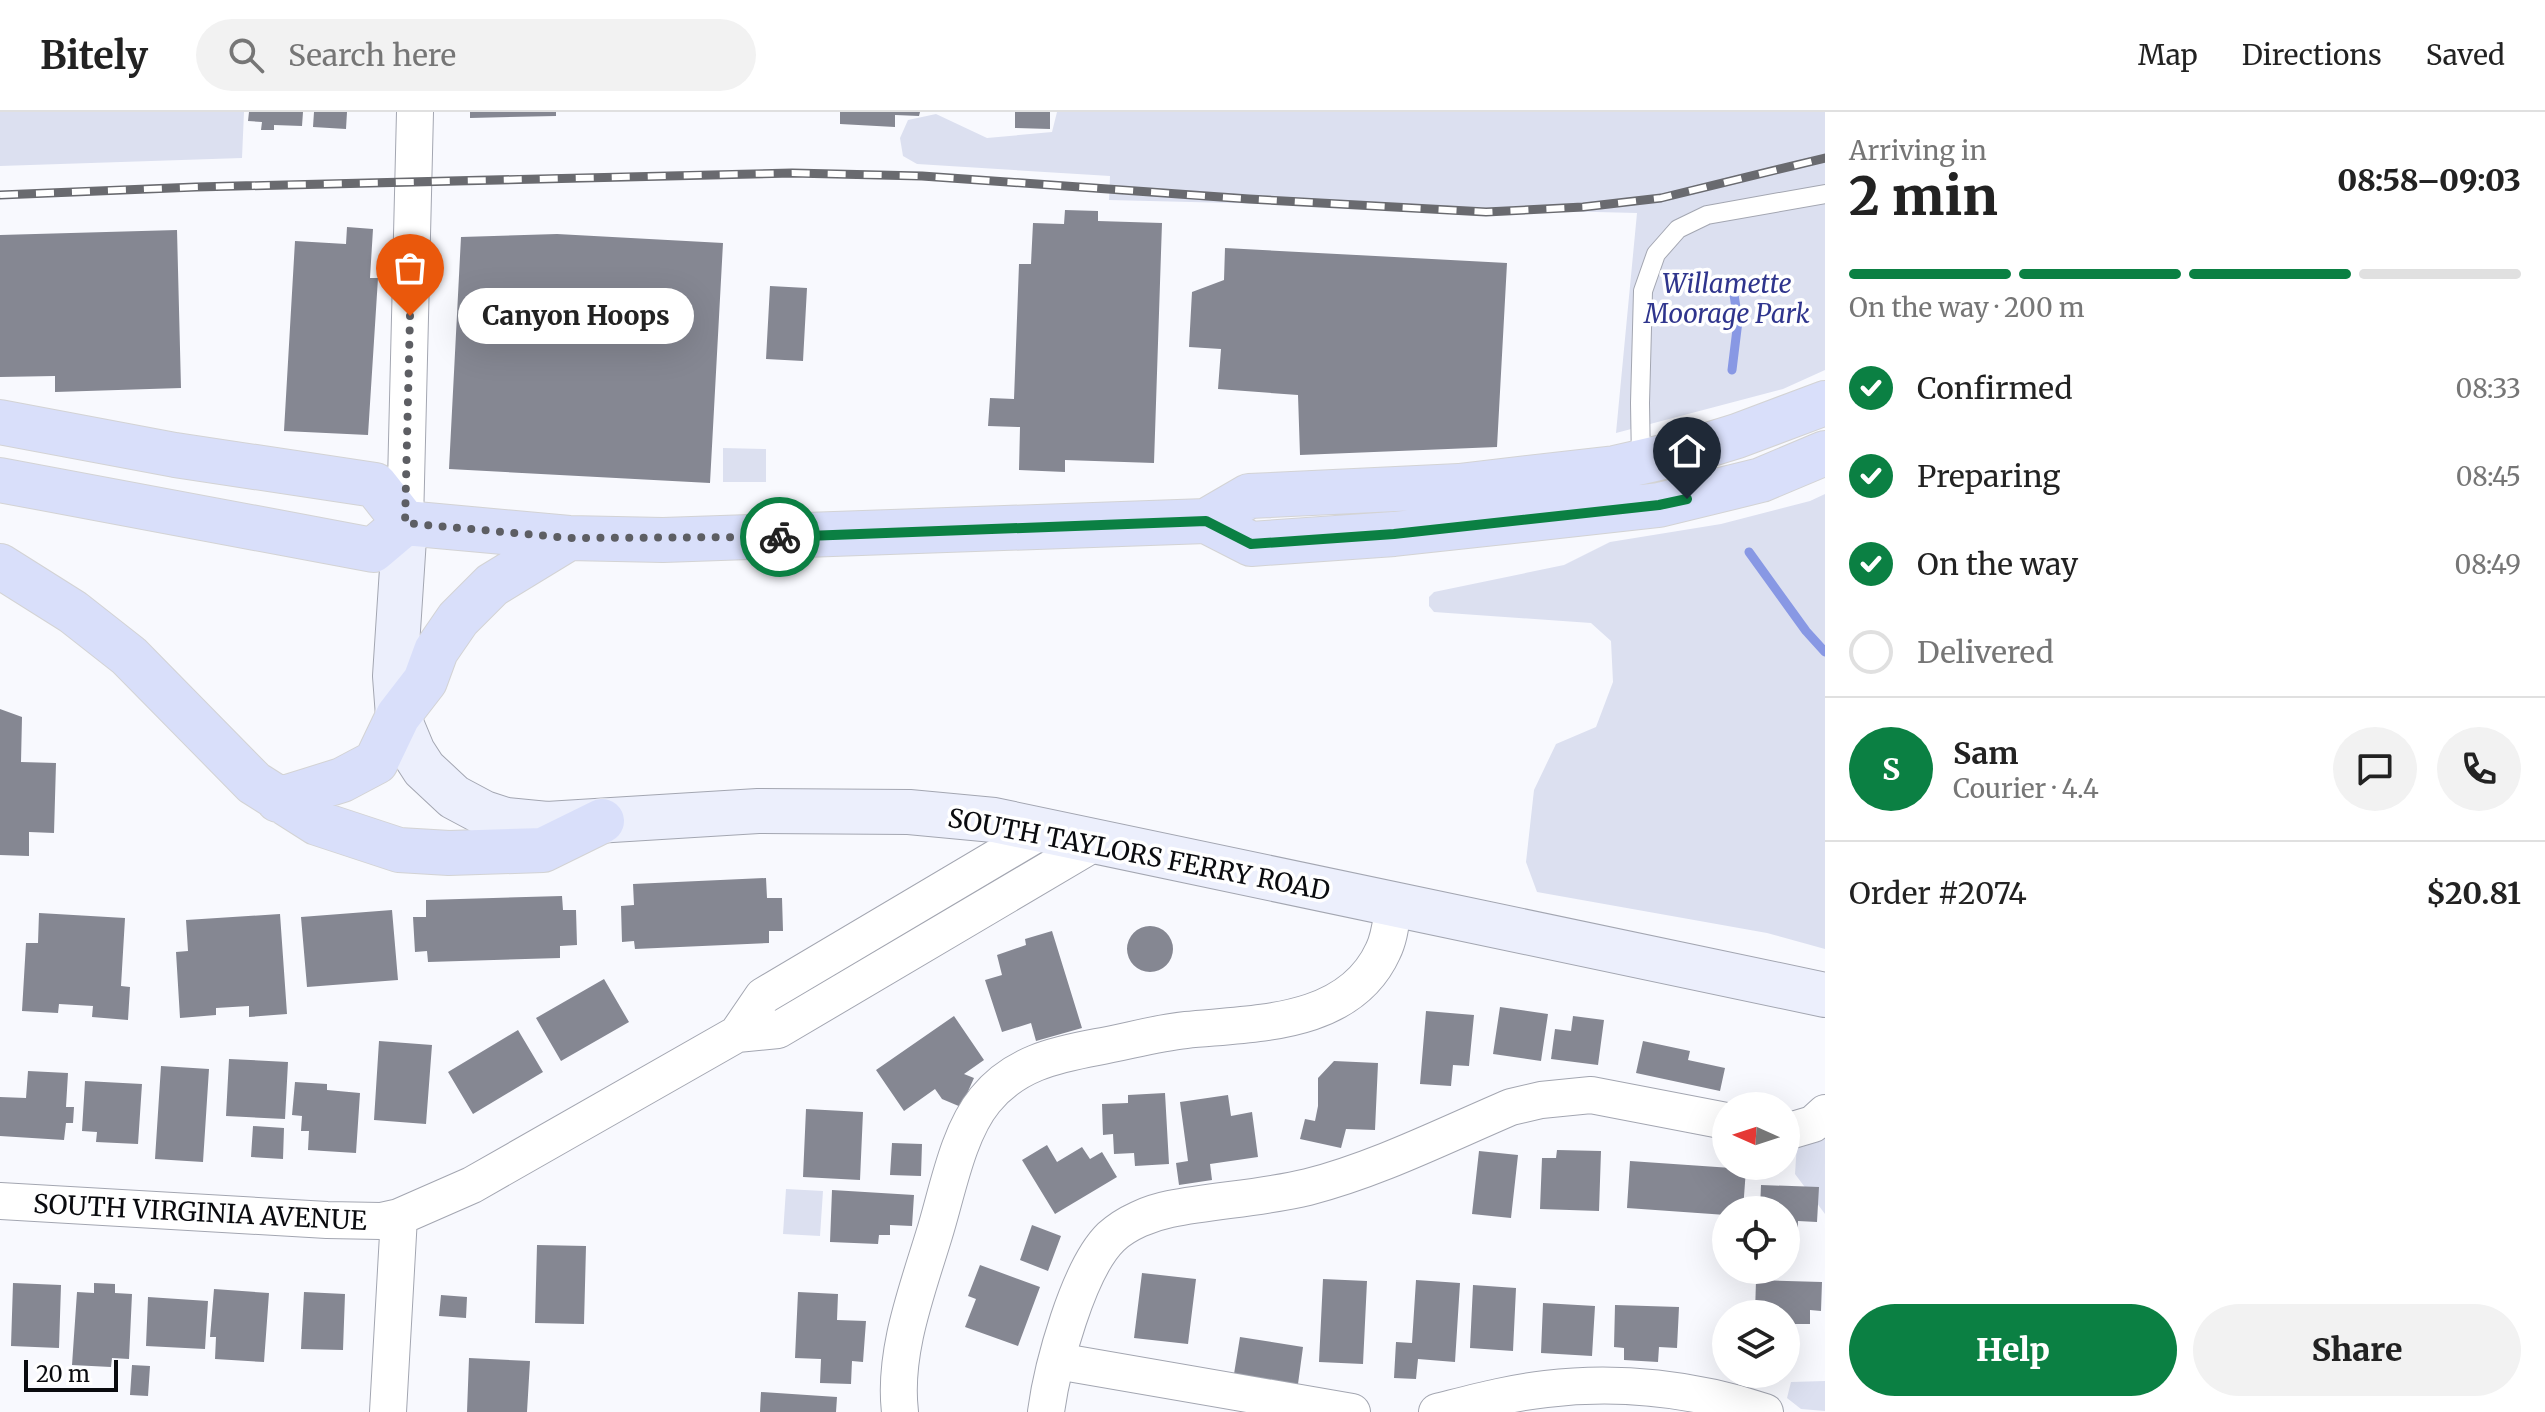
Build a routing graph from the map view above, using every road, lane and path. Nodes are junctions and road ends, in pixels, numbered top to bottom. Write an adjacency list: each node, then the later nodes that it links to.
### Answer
1 (415, 112): 10 (street)
2 (1825, 194): 6 (lane)
3 (1825, 403): 6 (main road)
4 (0, 422): 10 (main road)
5 (1825, 453): 8 (main road)
6 (1641, 462): 8 (main road); 9 (main road)
7 (0, 480): 10 (main road)
8 (1605, 511): 9 (main road)
9 (1206, 521): 11 (main road)
10 (405, 523): 11 (main road); 13 (main road, SOUTH TAYLORS FERRY ROAD)
11 (569, 538): 13 (main road)
12 (0, 566): 14 (main road)
13 (398, 716): 14 (main road); 15 (main road, SOUTH TAYLORS FERRY ROAD)
14 (278, 800): 15 (main road)
15 (602, 821): 16 (main road, SOUTH TAYLORS FERRY ROAD)
16 (1043, 830): 17 (main road, SOUTH TAYLORS FERRY ROAD); 20 (street, SOUTH VIRGINIA AVENUE)
17 (1098, 841): 18 (main road, SOUTH TAYLORS FERRY ROAD); 20 (street, SOUTH VIRGINIA AVENUE)
18 (1394, 904): 19 (main road, SOUTH TAYLORS FERRY ROAD); 28 (street)
19 (1825, 995)
20 (737, 1034): 25 (street, SOUTH VIRGINIA AVENUE)
21 (1825, 1113): 23 (street)
22 (1712, 1118): 26 (street)
23 (1800, 1128)
24 (0, 1201): 25 (street, SOUTH VIRGINIA AVENUE)
25 (399, 1217): 27 (street)
26 (1057, 1361): 29 (street); 30 (street)
27 (388, 1412)
28 (900, 1412)
29 (1046, 1412)
30 (1352, 1412)
31 (1437, 1412): 32 (street)
32 (1765, 1412)

